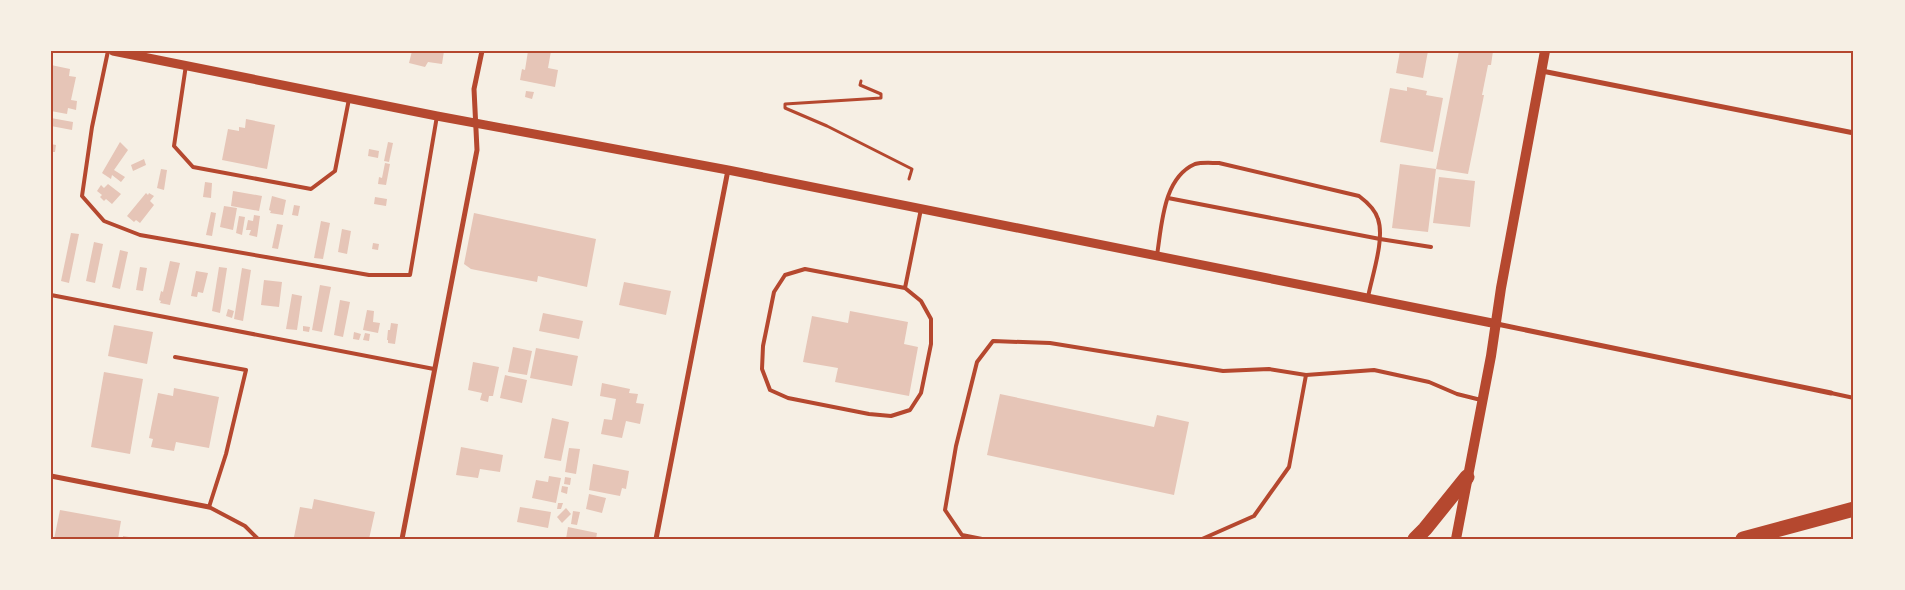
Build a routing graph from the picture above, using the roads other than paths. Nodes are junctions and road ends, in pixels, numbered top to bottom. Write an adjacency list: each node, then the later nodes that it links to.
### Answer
1 (108, 51): 8 (lane)
2 (114, 51): 5 (street)
3 (482, 51): 9 (street)
4 (1546, 51): 6 (main road)
5 (186, 65): 7 (street); 7 (lane)
6 (1542, 71): 10 (street); 20 (main road)
7 (349, 98): 8 (street)
8 (437, 116): 9 (street)
9 (476, 122): 11 (street); 22 (street)
10 (1854, 133)
11 (728, 170): 13 (street); 33 (street)
12 (1168, 198): 14 (lane); 14 (lane); 16 (lane)
13 (920, 209): 16 (street); 17 (lane)
14 (1380, 239): 15 (lane); 19 (lane)
15 (1431, 247)
16 (1156, 256): 19 (street)
17 (905, 288): 17 (lane)
18 (51, 295): 22 (lane)
19 (1368, 299): 20 (street)
20 (1497, 324): 24 (street); 26 (main road)
21 (175, 357): 29 (lane)
22 (434, 369): 32 (street)
23 (1306, 375): 26 (lane); 34 (lane); 35 (lane)
24 (1831, 393): 25 (lane)
25 (1854, 398)
26 (1483, 400): 28 (main road)
27 (51, 476): 29 (street)
28 (1467, 477): 36 (highway); 37 (main road)
29 (210, 507): 31 (lane)
30 (1854, 509): 38 (highway)
31 (258, 539)
32 (402, 539)
33 (656, 539)
34 (982, 539)
35 (1202, 539)
36 (1415, 539)
37 (1456, 539)
38 (1743, 539)

